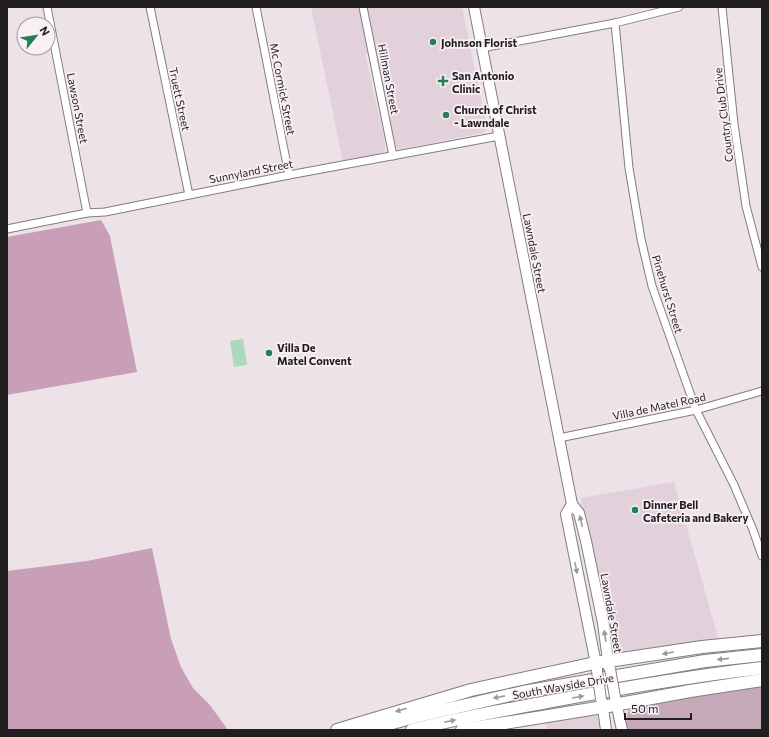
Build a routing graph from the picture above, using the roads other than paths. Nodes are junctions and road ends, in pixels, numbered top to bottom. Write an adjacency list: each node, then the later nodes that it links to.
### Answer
1 (48, 7): 14 (street, Lawson Street)
2 (150, 7): 13 (street, Truett Street)
3 (256, 7): 12 (street, Mc Cormick Street)
4 (363, 7): 11 (street, Hillman Street)
5 (474, 7): 9 (main road, Lawndale Street)
6 (679, 7): 8 (street)
7 (722, 7): 16 (street, Country Club Drive)
8 (615, 23): 9 (street); 18 (street, Pinehurst Street)
9 (482, 48): 10 (main road, Lawndale Street)
10 (499, 136): 11 (street, Sunnyland Street); 19 (main road, Lawndale Street)
11 (393, 156): 12 (street, Sunnyland Street)
12 (289, 175): 13 (street, Sunnyland Street)
13 (189, 195): 14 (street, Sunnyland Street)
14 (87, 213): 15 (street, Sunnyland Street)
15 (7, 229)
16 (762, 267)
17 (762, 391): 18 (street, Villa de Matel Road)
18 (696, 410): 19 (street, Villa de Matel Road); 23 (street, Pinehurst Street)
19 (559, 438): 20 (main road, Lawndale Street)
20 (572, 504): 21 (main road, Lawndale Street, one-way to 20); 22 (main road, Lawndale Street)
21 (586, 541): 22 (main road); 26 (main road, Lawndale Street, one-way to 21)
22 (572, 543): 27 (main road, Lawndale Street, one-way to 27)
23 (762, 556)
24 (762, 640): 26 (main road, one-way to 26)
25 (762, 655): 34 (main road, South Wayside Drive, one-way to 34)
26 (609, 665): 27 (main road); 30 (main road, Lawndale Street, bridge)
27 (596, 667): 31 (main road, Lawndale Street, bridge); 33 (main road, one-way to 33)
28 (762, 668): 35 (main road, South Wayside Drive, one-way to 28)
29 (762, 680): 30 (main road)
30 (616, 701): 31 (main road); 38 (main road, Lawndale Street)
31 (602, 703): 32 (main road); 37 (main road, Lawndale Street)
32 (486, 728): 36 (main road)
33 (337, 730)
34 (367, 730)
35 (412, 730)
36 (462, 730)
37 (606, 730)
38 (622, 730)

